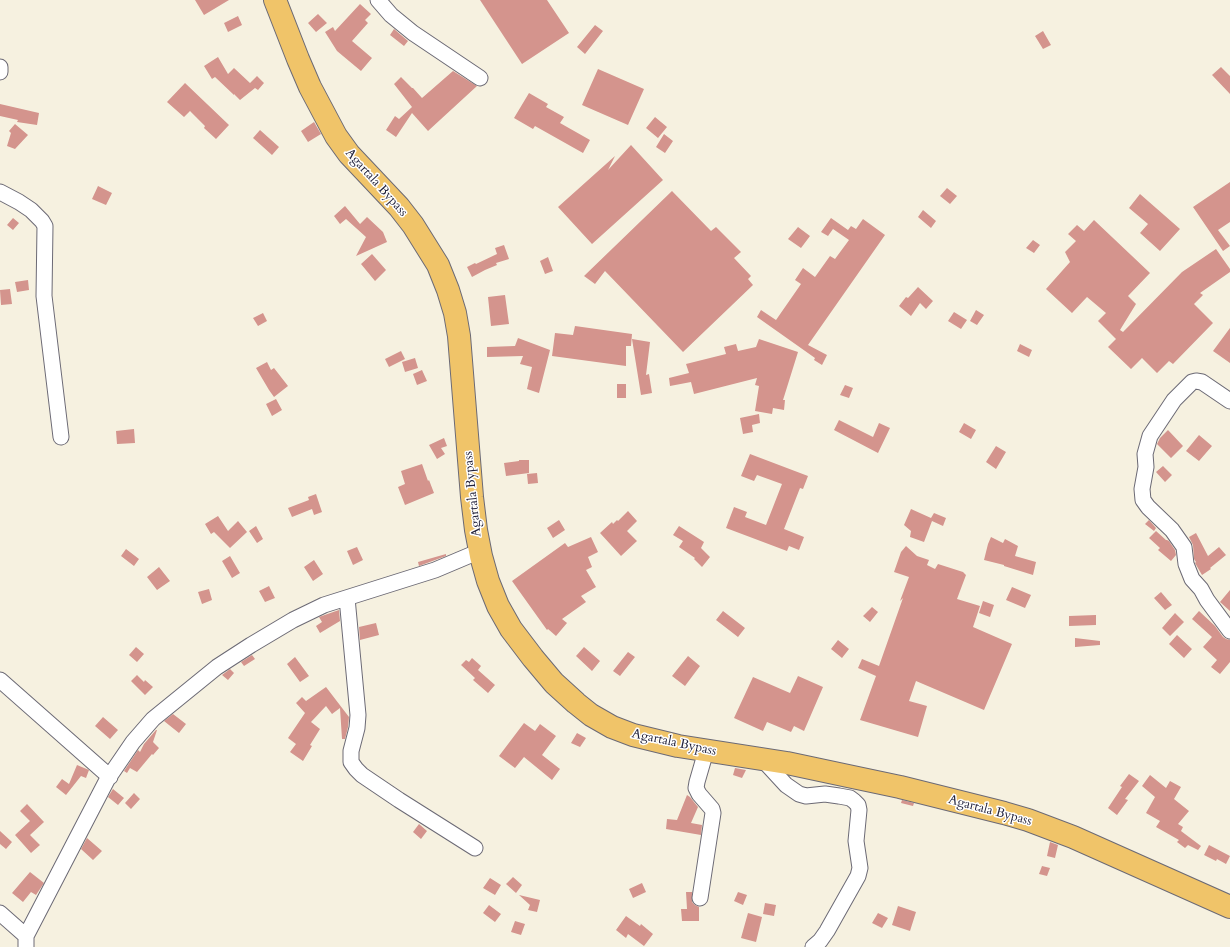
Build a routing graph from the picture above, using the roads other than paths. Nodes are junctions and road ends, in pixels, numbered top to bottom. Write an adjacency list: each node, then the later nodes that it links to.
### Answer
1 (275, 0): 9 (highway, Agartala Bypass)
2 (378, 0): 5 (street)
3 (0, 67): 4 (street)
4 (0, 72)
5 (480, 78)
6 (0, 192): 8 (street)
7 (1230, 401): 11 (street)
8 (61, 437)
9 (480, 551): 10 (street); 13 (highway, Agartala Bypass)
10 (347, 598): 15 (street); 16 (street)
11 (1230, 631)
12 (0, 680): 15 (street)
13 (706, 751): 14 (highway, Agartala Bypass); 17 (street)
14 (763, 760): 18 (highway, Agartala Bypass); 21 (street)
15 (110, 776): 20 (street)
16 (475, 848)
17 (700, 898)
18 (1230, 907)
19 (0, 913): 20 (street)
20 (26, 942)
21 (813, 947)

